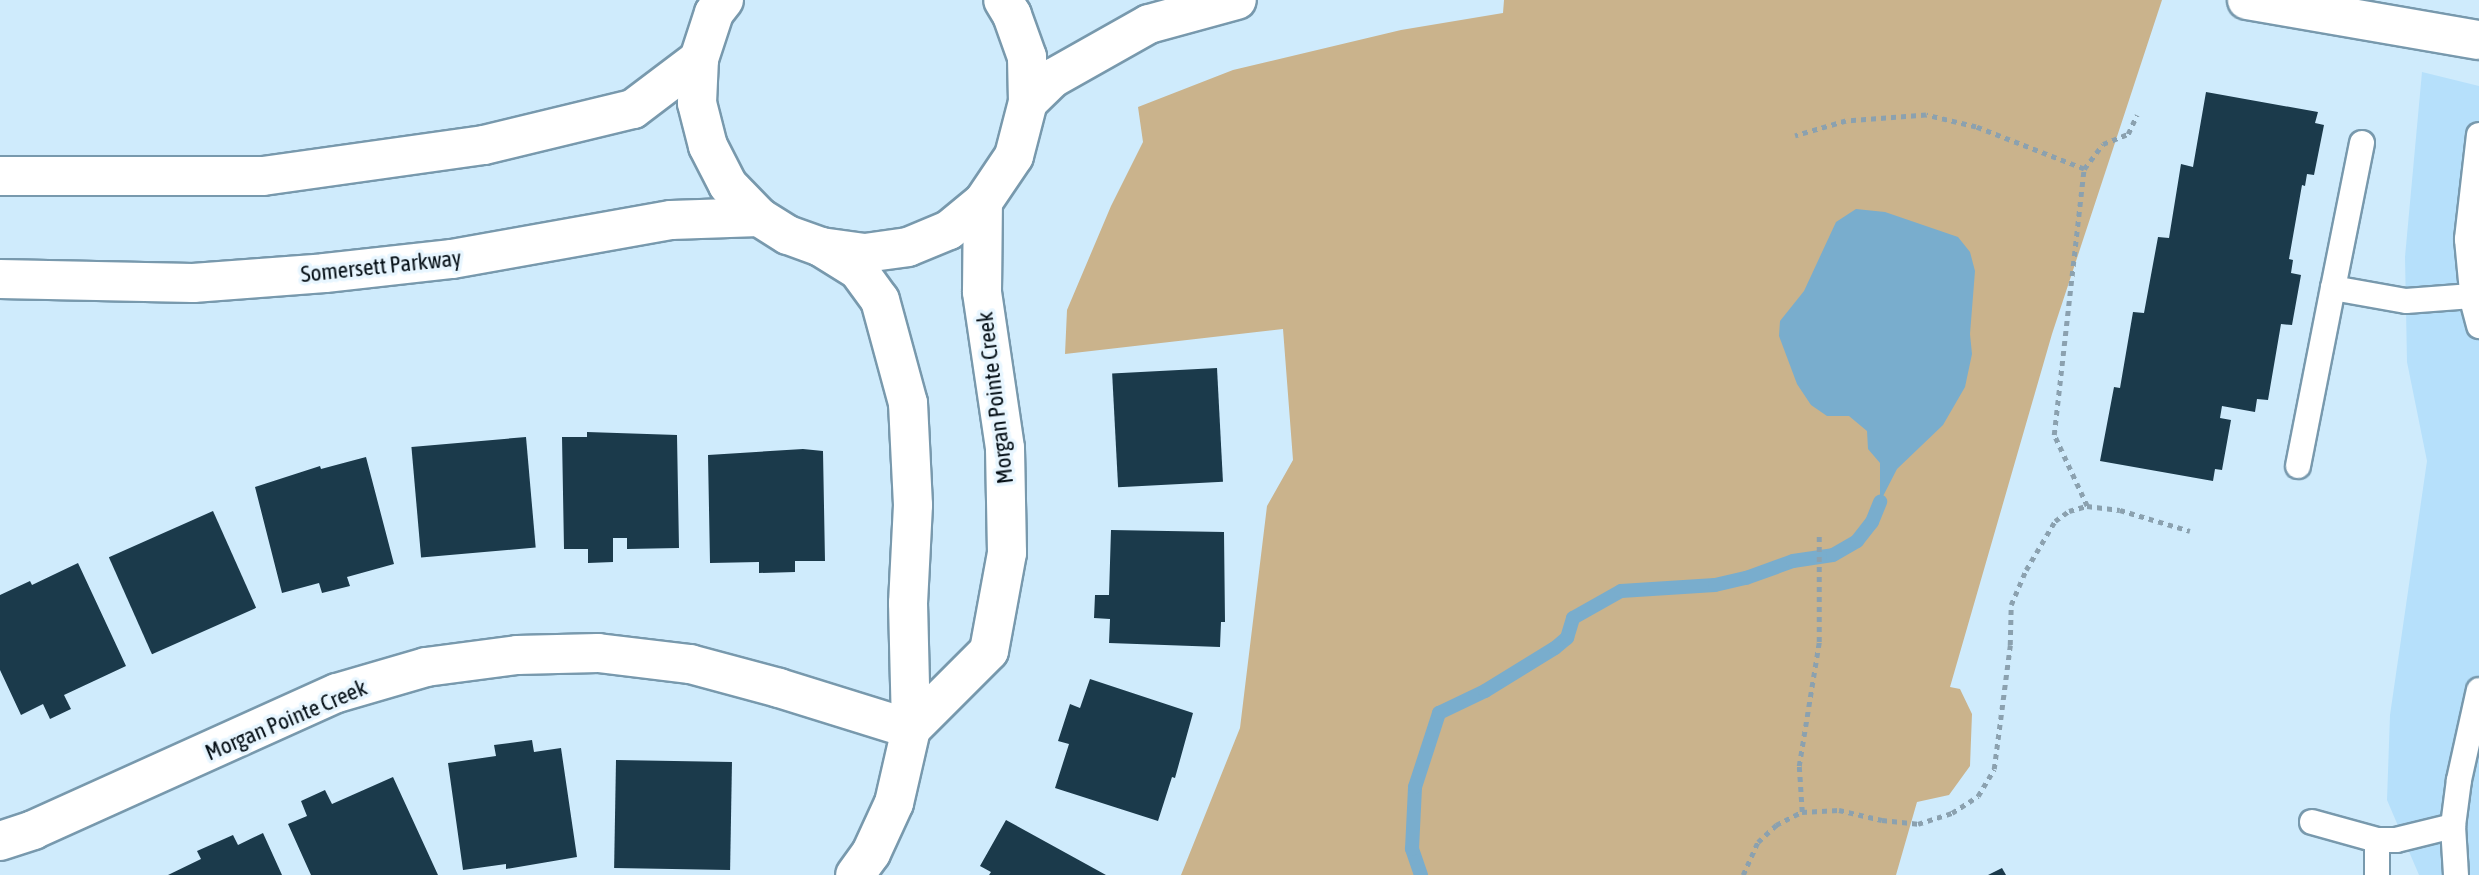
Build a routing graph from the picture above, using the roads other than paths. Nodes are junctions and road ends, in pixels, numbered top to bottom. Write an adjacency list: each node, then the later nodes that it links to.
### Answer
1 (723, 0): 6 (main road)
2 (1003, 0): 7 (main road)
3 (1237, 0): 7 (main road)
4 (2247, 0): 5 (main road)
5 (2479, 40)
6 (699, 59): 10 (main road); 12 (main road)
7 (1028, 102): 11 (main road)
8 (2479, 135): 16 (lane)
9 (2362, 143): 15 (lane)
10 (0, 176)
11 (983, 202): 13 (main road); 19 (main road, Morgan Pointe Creek)
12 (759, 217): 13 (main road); 14 (main road, Somersett Parkway)
13 (821, 247): 19 (main road)
14 (0, 279)
15 (2333, 288): 16 (lane); 17 (lane)
16 (2477, 313)
17 (2298, 466)
18 (2479, 690): 21 (lane)
19 (911, 729): 23 (main road, Morgan Pointe Creek); 24 (main road)
20 (2312, 822): 22 (lane)
21 (2453, 826): 22 (lane); 26 (lane)
22 (2376, 840): 25 (lane)
23 (0, 841)
24 (855, 875)
25 (2377, 875)
26 (2456, 875)

